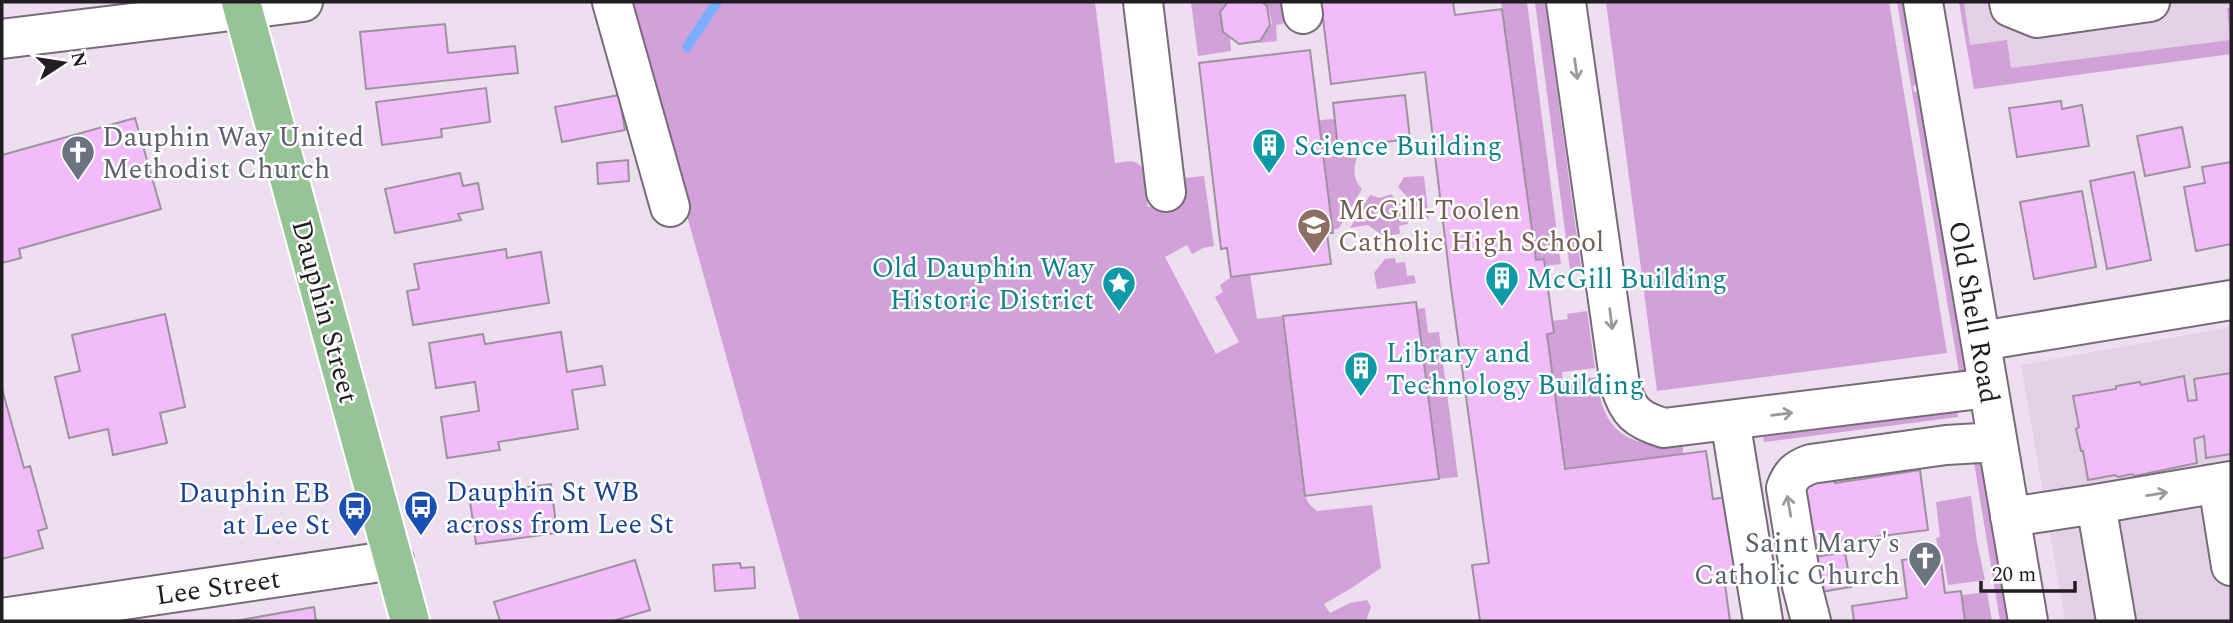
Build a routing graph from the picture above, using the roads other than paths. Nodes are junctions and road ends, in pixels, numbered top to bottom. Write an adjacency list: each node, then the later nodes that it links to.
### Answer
1 (303, 2): 8 (street)
2 (612, 2): 11 (street)
3 (1143, 2): 10 (street)
4 (1566, 2): 15 (street, one-way to 15)
5 (1923, 2): 13 (street, Old Shell Road)
6 (2009, 2): 7 (street)
7 (2150, 2)
8 (242, 5): 9 (street); 20 (main road, Dauphin Street)
9 (2, 39)
10 (1166, 192)
11 (670, 207)
12 (2231, 300): 13 (street)
13 (1981, 341): 14 (street, Old Shell Road)
14 (1988, 388): 15 (street, one-way to 14); 16 (street, Old Shell Road)
15 (1730, 420): 24 (street)
16 (1997, 442): 19 (street, Old Shell Road); 25 (street, one-way to 16)
17 (2225, 482): 18 (street, one-way to 17); 21 (street)
18 (2096, 503): 19 (street); 27 (street)
19 (2010, 517): 26 (street, Old Shell Road)
20 (394, 560): 22 (street, Lee Street); 23 (main road, Dauphin Street)
21 (2231, 566)
22 (2, 618)
23 (410, 621)
24 (1763, 621)
25 (1811, 621)
26 (2028, 621)
27 (2116, 621)

